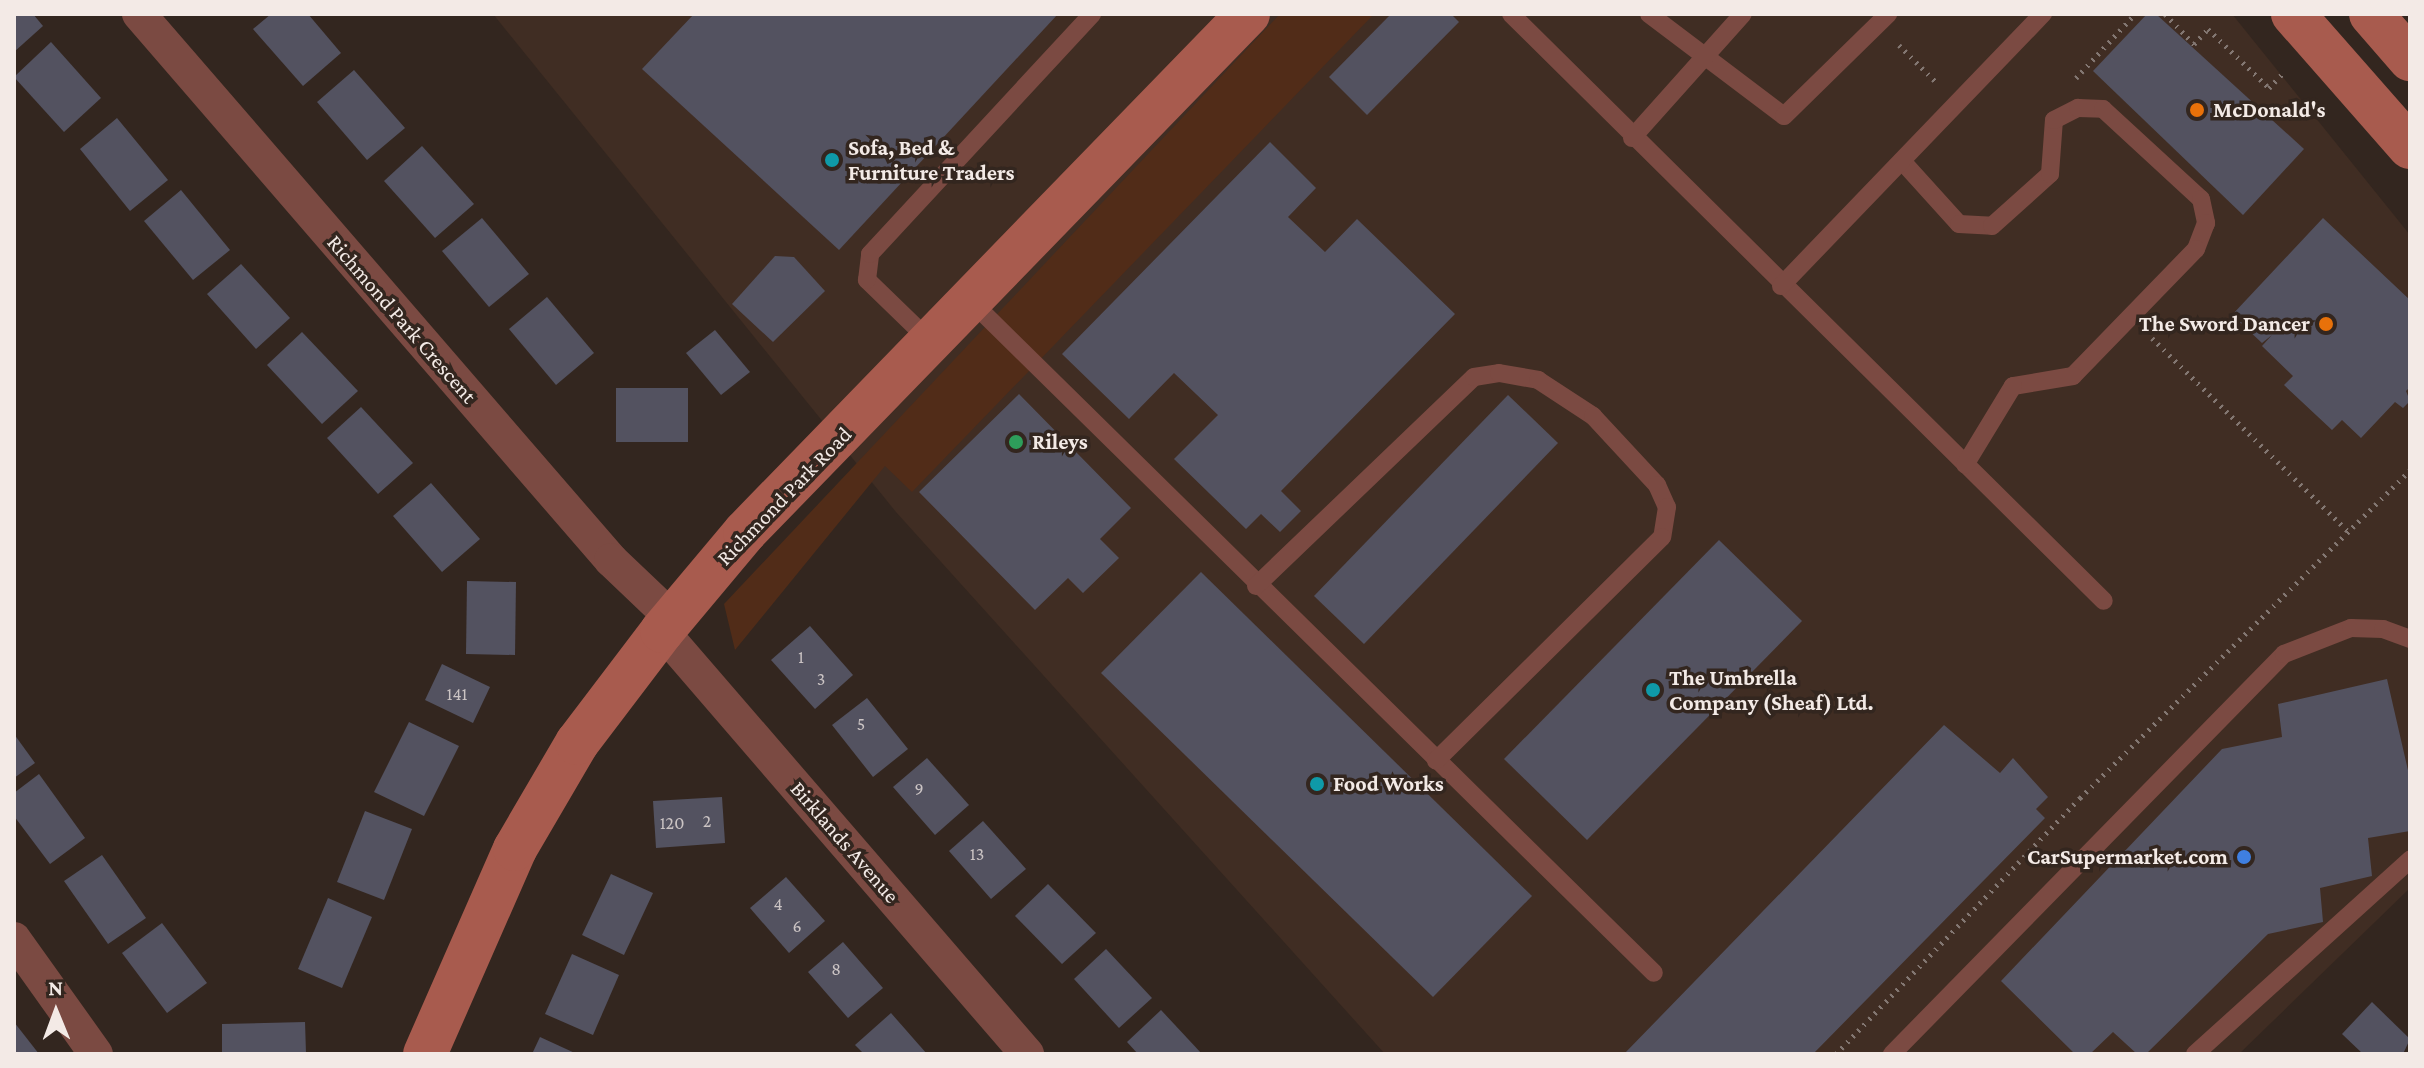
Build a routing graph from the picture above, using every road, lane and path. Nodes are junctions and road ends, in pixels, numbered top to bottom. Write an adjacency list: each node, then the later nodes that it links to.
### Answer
1 (139, 14): 31 (street, Richmond Park Crescent)
2 (1092, 14): 25 (lane)
3 (1511, 14): 19 (lane)
4 (1649, 14): 15 (lane)
5 (1743, 14): 15 (lane)
6 (1888, 14): 15 (lane)
7 (2043, 14): 21 (lane)
8 (2135, 14): 13 (path)
9 (2165, 14): 17 (path)
10 (2293, 14): 20 (street)
11 (2371, 14): 16 (street)
12 (1245, 15): 23 (street, Richmond Park Road)
13 (2124, 27): 14 (path); 18 (path)
14 (2131, 32)
15 (1701, 58): 19 (lane)
16 (2410, 59)
17 (2289, 67)
18 (2076, 89)
19 (1632, 138): 22 (lane)
20 (2410, 147)
21 (1902, 161): 22 (lane); 24 (lane)
22 (1781, 286): 26 (lane)
23 (973, 303): 25 (street, Richmond Park Road); 29 (lane)
24 (2131, 317): 26 (lane); 28 (path)
25 (933, 343): 31 (street, Richmond Park Road)
26 (1965, 465): 30 (lane)
27 (2410, 470): 28 (path)
28 (2348, 531): 40 (path)
29 (1256, 586): 33 (lane); 33 (lane)
30 (2104, 601)
31 (667, 625): 38 (street, Richmond Park Road); 39 (street, Birklands Avenue)
32 (2410, 639): 41 (lane)
33 (1436, 761): 36 (lane)
34 (2410, 860): 42 (lane)
35 (14, 939): 37 (street)
36 (1654, 973)
37 (96, 1054)
38 (425, 1054)
39 (1027, 1054)
40 (1836, 1054)
41 (1892, 1054)
42 (2195, 1054)

